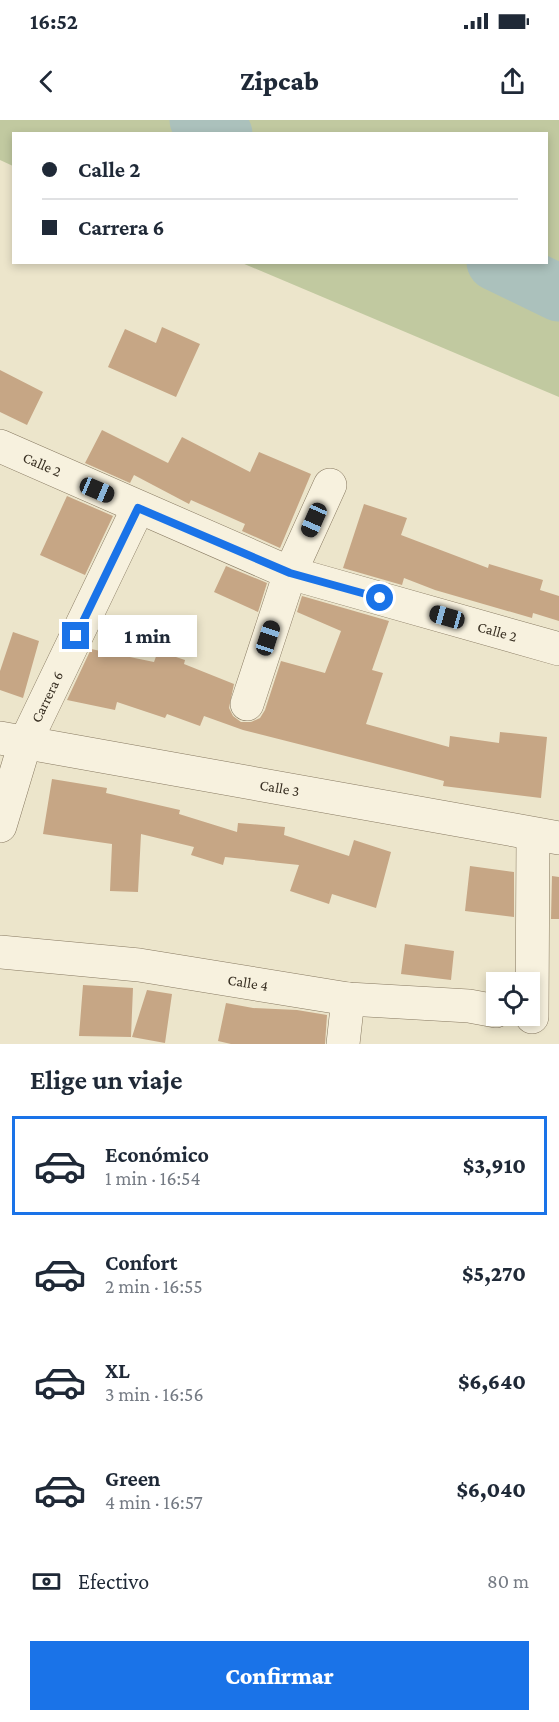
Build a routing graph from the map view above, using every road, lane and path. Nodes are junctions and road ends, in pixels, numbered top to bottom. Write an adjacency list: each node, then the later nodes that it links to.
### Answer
1 (0, 446): 3 (street, Calle 2)
2 (330, 485): 4 (street)
3 (138, 508): 4 (street, Calle 2); 7 (street, Carrera 6)
4 (290, 573): 5 (street, Calle 2); 6 (street)
5 (559, 650)
6 (247, 704)
7 (12, 740): 8 (street, Carrera 6); 9 (street, Calle 3)
8 (0, 826)
9 (546, 837): 11 (street)
10 (0, 952): 12 (street, Calle 4)
11 (540, 972)
12 (348, 999): 13 (street, Calle 4); 14 (street)
13 (486, 1009)
14 (343, 1044)

